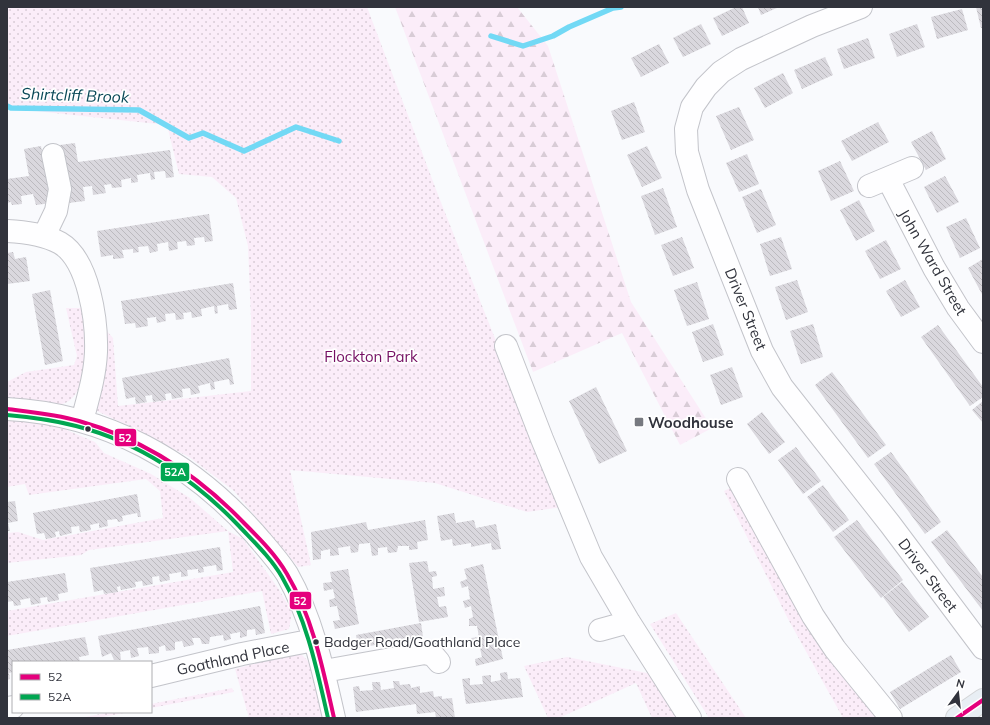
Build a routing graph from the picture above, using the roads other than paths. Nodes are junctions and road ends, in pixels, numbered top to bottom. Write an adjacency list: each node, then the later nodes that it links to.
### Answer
1 (861, 7): 14 (street, Driver Street)
2 (53, 155): 5 (street)
3 (912, 168): 6 (street, John Ward Street)
4 (7, 231): 5 (street)
5 (44, 236): 9 (street)
6 (983, 342)
7 (506, 346): 11 (street)
8 (7, 409): 9 (street)
9 (82, 421): 13 (street)
10 (738, 478): 21 (street)
11 (629, 622): 12 (street); 20 (street)
12 (600, 630)
13 (314, 640): 16 (street); 17 (street, Goathland Place)
14 (983, 648)
15 (439, 662): 16 (street)
16 (324, 671): 19 (street)
17 (152, 676)
18 (983, 700): 22 (main road)
19 (334, 718)
20 (690, 718)
21 (891, 718)
22 (957, 718)

